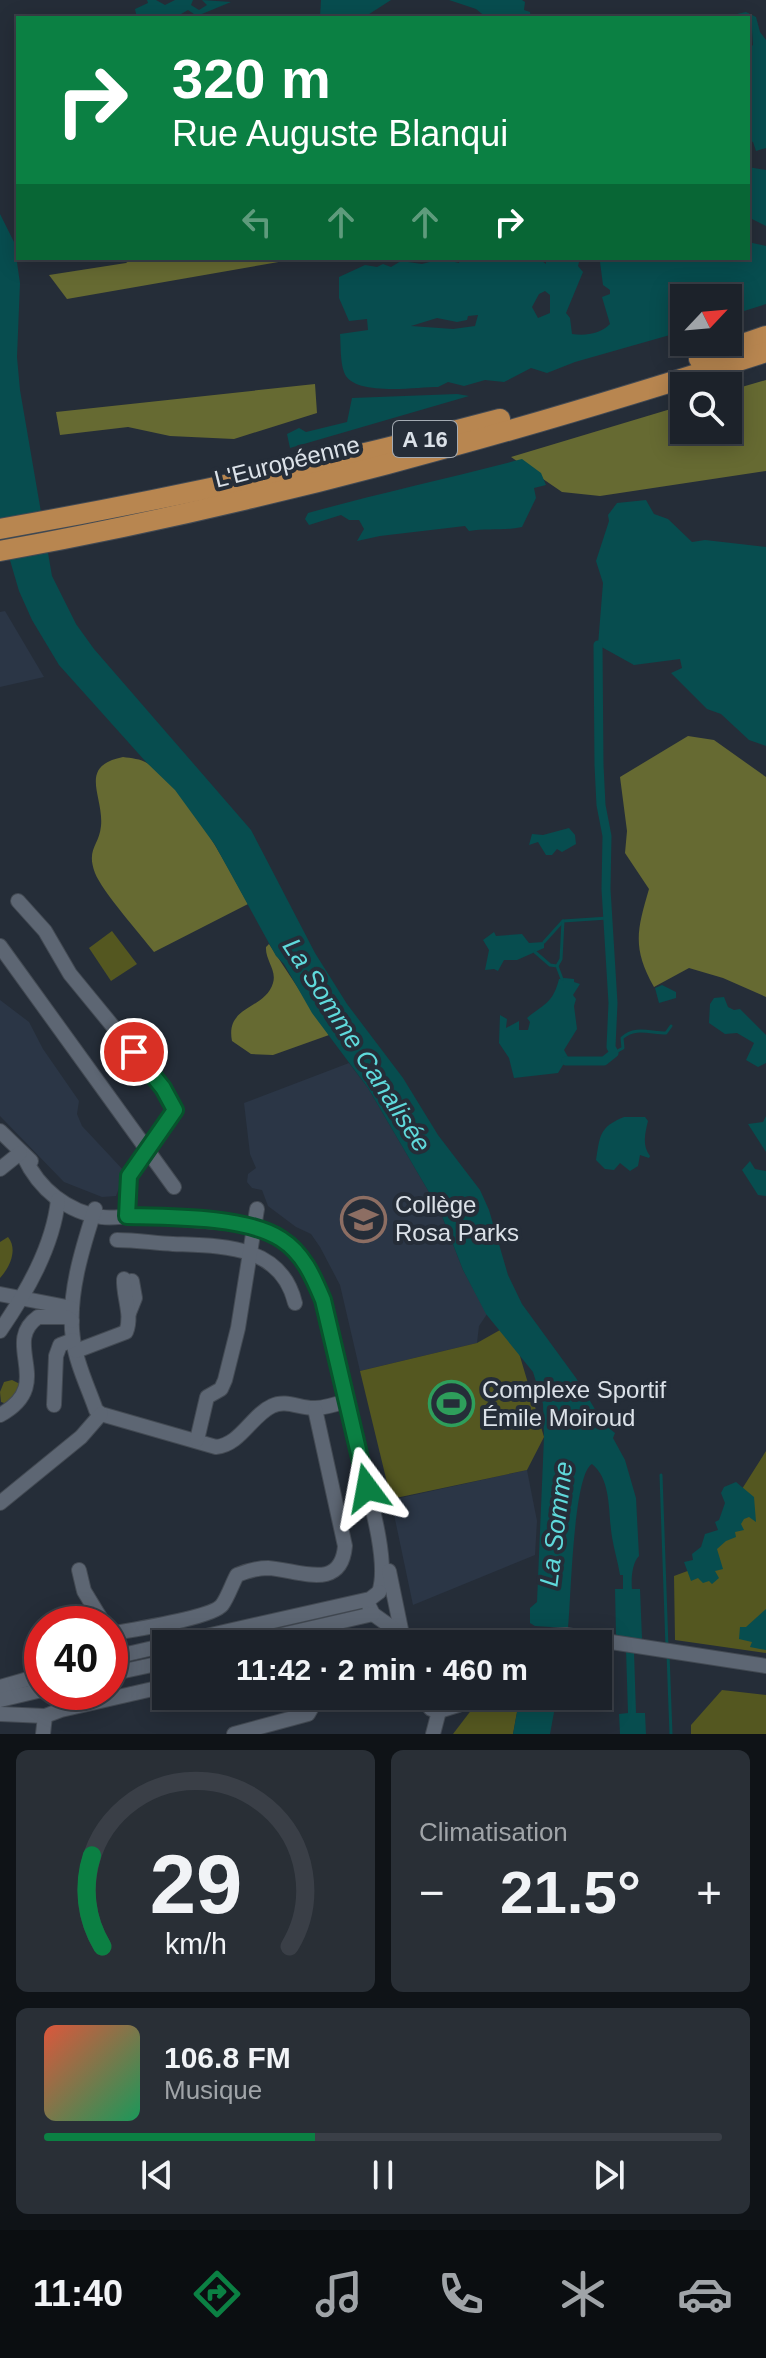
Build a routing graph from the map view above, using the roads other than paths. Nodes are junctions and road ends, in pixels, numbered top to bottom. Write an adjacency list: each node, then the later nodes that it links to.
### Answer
1 (766, 336): 3 (highway, L'Européenne / A 16)
2 (766, 352): 4 (highway, L'Européenne / A 16)
3 (0, 529)
4 (0, 551)
5 (18, 901): 8 (street)
6 (0, 946): 8 (street)
7 (0, 1131): 9 (street)
8 (147, 1151): 11 (street); 15 (street)
9 (22, 1155): 10 (street); 12 (street)
10 (0, 1169)
11 (174, 1187)
12 (68, 1203): 14 (street); 23 (street)
13 (257, 1209): 17 (street)
14 (94, 1212): 15 (street); 25 (street)
15 (127, 1216): 16 (street)
16 (173, 1219): 17 (street); 19 (street)
17 (254, 1228): 20 (street); 28 (street)
18 (117, 1240): 19 (street)
19 (173, 1244): 20 (street)
20 (249, 1252): 24 (street); 33 (street)
21 (128, 1280): 27 (street)
22 (0, 1294): 23 (street)
23 (21, 1299): 25 (street); 26 (street)
24 (295, 1303)
25 (72, 1314): 27 (street); 32 (street)
26 (0, 1331)
27 (74, 1346): 29 (street); 31 (street)
28 (346, 1401): 30 (street); 36 (street)
29 (54, 1405)
30 (315, 1409): 33 (street); 38 (street)
31 (101, 1414): 33 (street); 34 (street)
32 (0, 1415)
33 (197, 1440)
34 (0, 1503)
35 (79, 1570): 37 (street)
36 (381, 1604): 39 (street); 40 (street); 41 (street)
37 (93, 1606)
38 (128, 1630)
39 (247, 1630)
40 (291, 1630)
41 (397, 1630)
42 (612, 1641): 46 (street)
43 (152, 1649): 44 (street)
44 (128, 1654)
45 (152, 1665): 47 (street)
46 (766, 1666)
47 (128, 1670)
48 (24, 1680): 49 (street)
49 (0, 1687)
50 (152, 1689): 58 (street)
51 (24, 1694): 52 (street)
52 (0, 1700)
53 (310, 1710): 60 (street)
54 (435, 1710): 56 (street)
55 (442, 1710): 56 (street)
56 (439, 1711): 61 (street)
57 (0, 1714): 58 (street)
58 (45, 1716): 59 (street)
59 (43, 1734)
60 (234, 1734)
61 (433, 1734)

